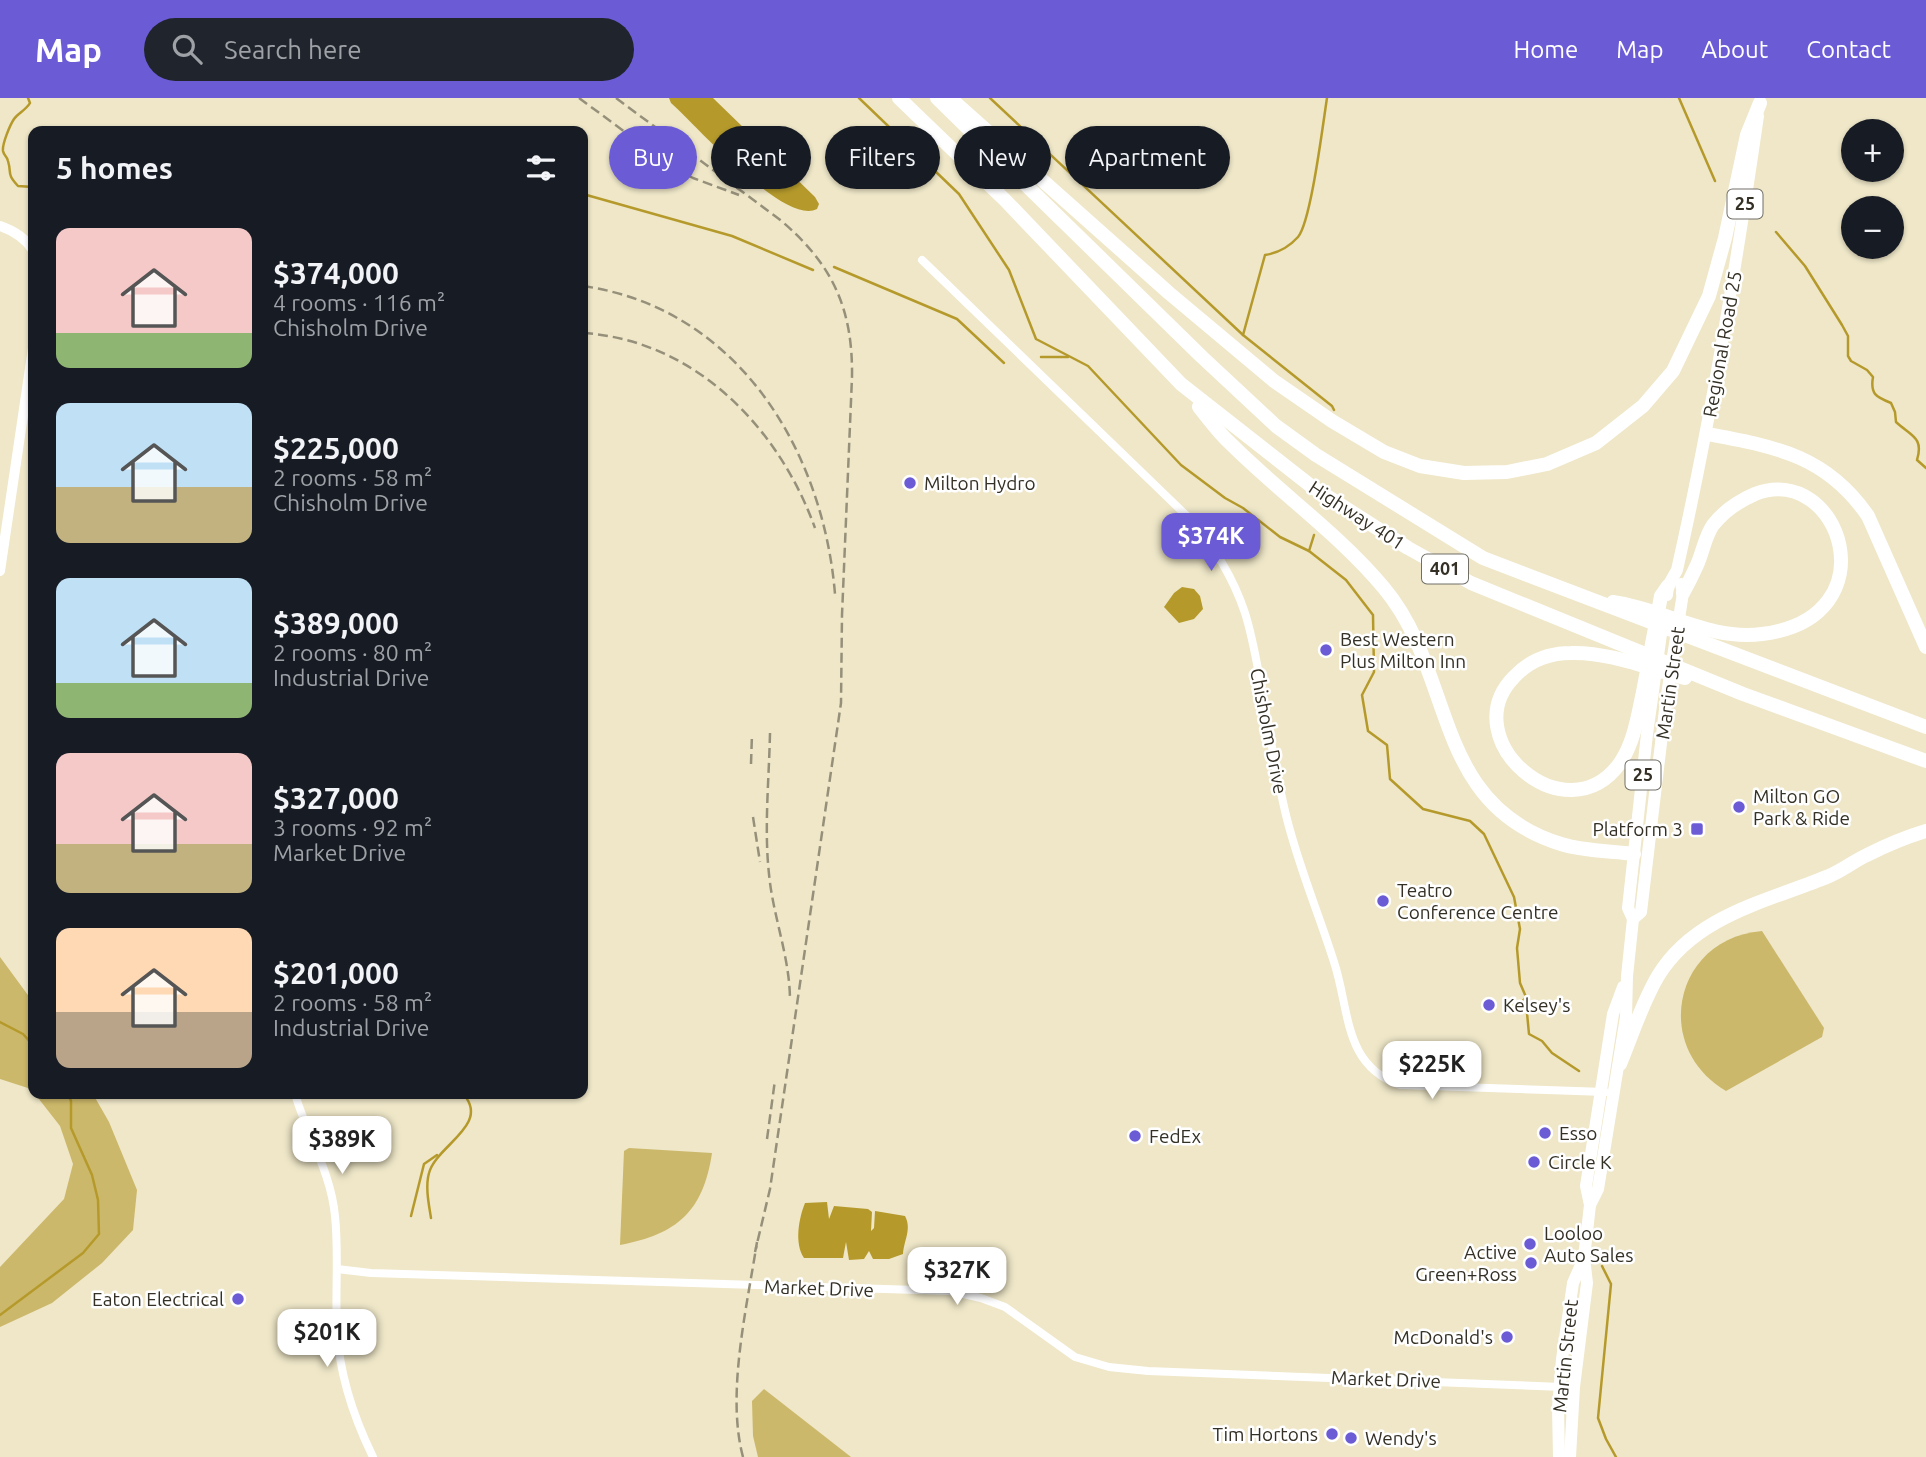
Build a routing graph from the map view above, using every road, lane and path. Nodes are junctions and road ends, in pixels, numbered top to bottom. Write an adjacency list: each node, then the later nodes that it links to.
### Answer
1 (899, 98): 9 (highway, Highway 401 / 401)
2 (937, 98): 15 (highway, Highway 401 / 401)
3 (950, 98): 4 (highway)
4 (1760, 101): 10 (main road, Regional Road 25 / 25)
5 (0, 226): 6 (street)
6 (28, 244)
7 (922, 260): 26 (street, Chisholm Drive)
8 (28, 382): 12 (street)
9 (1181, 384): 18 (highway, Highway 401 / 401); 22 (highway)
10 (1707, 434): 11 (main road, Regional Road 25 / 25); 16 (highway)
11 (1677, 570): 13 (main road, Regional Road 25 / 25); 14 (main road, Martin Street / 25)
12 (0, 571)
13 (1668, 586): 17 (highway)
14 (1683, 593): 15 (highway); 23 (main road, Martin Street / 25)
15 (1591, 600): 19 (highway, Highway 401 / 401)
16 (1926, 647)
17 (1648, 694): 18 (highway); 22 (main road, Martin Street / 25)
18 (1743, 694): 20 (highway, Highway 401 / 401)
19 (1926, 727)
20 (1926, 761)
21 (1926, 831): 25 (highway)
22 (1634, 854): 23 (main road, Martin Street / 25)
23 (1633, 919): 24 (main road, Martin Street / 25)
24 (1626, 976): 25 (main road, Martin Street / 25); 26 (main road, Martin Street / 25)
25 (1620, 1064): 26 (main road, Martin Street / 25)
26 (1608, 1092): 28 (main road, Martin Street / 25)
27 (297, 1099): 29 (street)
28 (1584, 1258): 30 (main road, Martin Street / 25); 31 (main road, Martin Street / 25)
29 (337, 1269): 30 (street, Market Drive); 32 (street)
30 (1560, 1387): 31 (street, Market Drive); 33 (main road, Martin Street / 25)
31 (1574, 1387): 34 (main road, Martin Street / 25)
32 (373, 1457)
33 (1559, 1457)
34 (1570, 1457)

